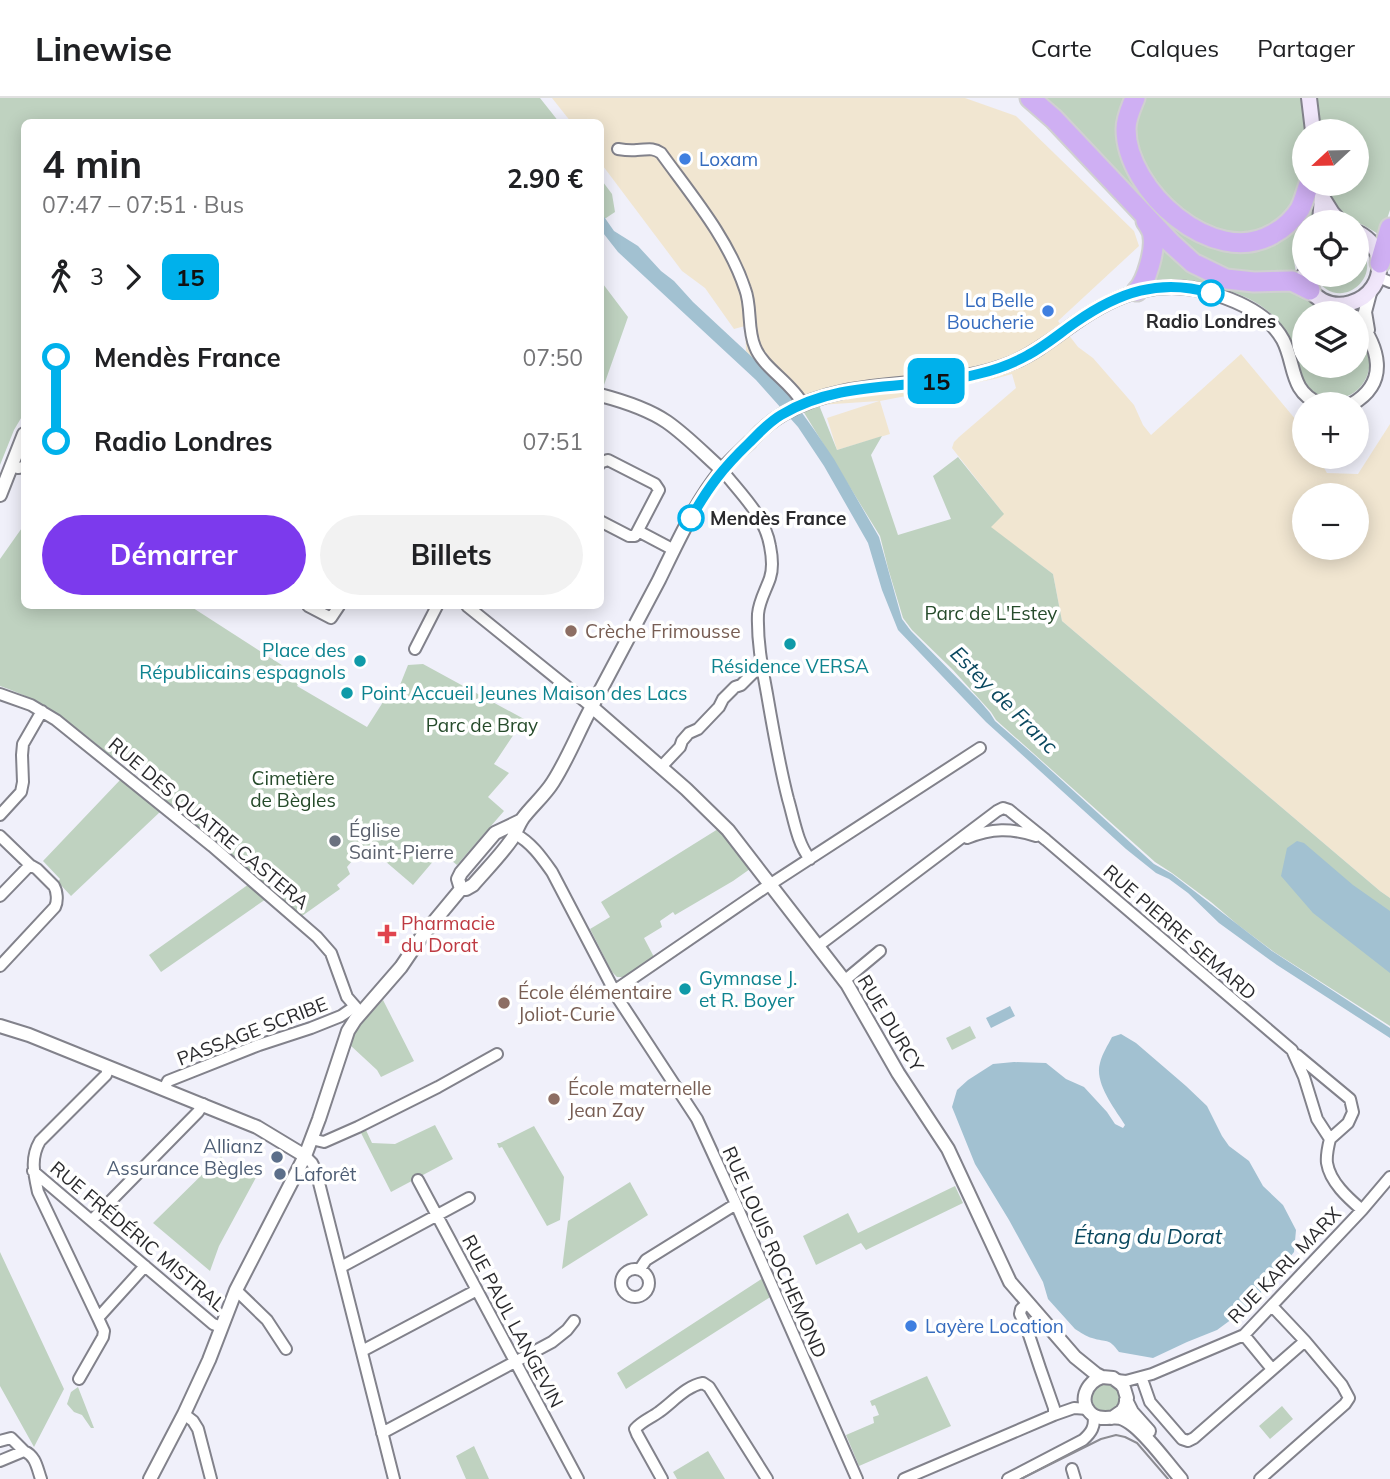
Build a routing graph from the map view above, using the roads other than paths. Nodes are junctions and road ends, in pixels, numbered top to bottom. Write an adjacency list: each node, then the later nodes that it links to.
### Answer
1 (1030, 98): 7 (highway)
2 (1135, 98): 6 (highway)
3 (1310, 98): 4 (main road)
4 (1312, 119)
5 (618, 149): 21 (street)
6 (1310, 196)
7 (1141, 211): 11 (highway); 13 (highway)
8 (1390, 228): 10 (highway)
9 (1369, 240): 10 (main road)
10 (1383, 274): 14 (main road)
11 (1292, 281)
12 (1311, 287): 15 (main road)
13 (1137, 291): 18 (street); 21 (street)
14 (1370, 293): 16 (main road); 17 (street)
15 (1325, 301)
16 (1358, 301)
17 (1370, 337): 19 (street)
18 (1302, 392)
19 (1367, 392)
20 (604, 396): 24 (street)
21 (800, 405): 24 (street)
22 (604, 461): 27 (street)
23 (19, 466): 25 (street)
24 (722, 470): 28 (street); 34 (street)
25 (0, 495)
26 (604, 523): 27 (street)
27 (638, 531): 28 (street)
28 (674, 550): 36 (street)
29 (314, 609): 30 (street)
30 (337, 609)
31 (435, 609): 33 (street)
32 (471, 609): 36 (street)
33 (415, 649)
34 (763, 670): 39 (street); 45 (street)
35 (0, 694): 37 (street, RUE DES QUATRE CASTERA)
36 (592, 707): 39 (street, RUE DURCY); 41 (street)
37 (42, 711): 40 (street); 54 (street, RUE DES QUATRE CASTERA)
38 (980, 748): 45 (street)
39 (661, 766): 47 (street, RUE DURCY)
40 (0, 815)
41 (518, 827): 53 (street, RUE LOUIS ROCHEMOND); 54 (street)
42 (0, 836): 46 (street)
43 (1046, 840): 44 (street, RUE PIERRE SEMARD); 44 (street, RUE PIERRE SEMARD); 56 (street, RUE PIERRE SEMARD)
44 (958, 841): 49 (street, RUE PIERRE SEMARD)
45 (810, 859): 47 (street)
46 (30, 864): 48 (street); 51 (street)
47 (771, 884): 49 (street, RUE DURCY); 53 (street)
48 (0, 896)
49 (818, 946): 52 (street, RUE DURCY)
50 (880, 951): 52 (street)
51 (0, 966)
52 (844, 981): 77 (street, RUE DURCY)
53 (614, 991): 68 (street, RUE LOUIS ROCHEMOND)
54 (357, 1010): 59 (street, PASSAGE SCRIBE); 61 (street)
55 (0, 1026): 58 (street)
56 (1292, 1050): 62 (street, RUE PIERRE SEMARD); 62 (street, RUE PIERRE SEMARD)
57 (497, 1054): 61 (street)
58 (109, 1068): 59 (street); 64 (street)
59 (164, 1089): 60 (street)
60 (202, 1104): 63 (street); 71 (street)
61 (311, 1139): 63 (street)
62 (1329, 1139): 69 (street, RUE PIERRE SEMARD)
63 (305, 1156): 73 (street); 75 (street)
64 (33, 1171): 71 (street, RUE FRÉDÉRIC MISTRAL); 79 (street)
65 (1390, 1177): 69 (street, RUE KARL MARX)
66 (418, 1180): 70 (street, RUE PAUL LANGEVIN)
67 (468, 1198): 70 (street)
68 (736, 1203): 74 (street); 110 (street, RUE LOUIS ROCHEMOND)
69 (1362, 1210): 78 (street, RUE KARL MARX)
70 (436, 1215): 73 (street); 76 (street, RUE PAUL LANGEVIN)
71 (92, 1220): 72 (street, RUE FRÉDÉRIC MISTRAL)
72 (145, 1266): 79 (street); 81 (street, RUE FRÉDÉRIC MISTRAL)
73 (341, 1267): 85 (street)
74 (640, 1269)
75 (236, 1290): 81 (street); 84 (street)
76 (477, 1290): 85 (street); 87 (street, RUE PAUL LANGEVIN)
77 (1028, 1303): 86 (street, RUE DURCY); 97 (street)
78 (1272, 1306): 82 (street, RUE KARL MARX); 83 (street)
79 (98, 1318): 91 (street)
80 (574, 1321): 87 (street)
81 (221, 1327): 96 (street)
82 (1244, 1335): 88 (street); 90 (street, RUE KARL MARX)
83 (1305, 1341): 88 (street); 115 (street)
84 (286, 1349)
85 (362, 1351): 99 (street)
86 (1075, 1357): 89 (street); 93 (street)
87 (515, 1360): 99 (street); 107 (street, RUE PAUL LANGEVIN)
88 (1272, 1369): 90 (street)
89 (1102, 1377): 92 (street); 93 (street)
90 (1147, 1378): 92 (street, RUE KARL MARX); 94 (street, RUE KARL MARX)
91 (79, 1379)
92 (1117, 1380): 94 (street)
93 (1087, 1387): 95 (street)
94 (1127, 1399): 98 (street); 114 (street)
95 (1091, 1412): 97 (street); 98 (street); 112 (street)
96 (184, 1414): 104 (street); 105 (street)
97 (1055, 1416): 111 (street)
98 (1112, 1418): 113 (street)
99 (382, 1433): 106 (street)
100 (0, 1441): 101 (street)
101 (24, 1451): 102 (street); 103 (street)
102 (0, 1461)
103 (41, 1479)
104 (150, 1479)
105 (211, 1479)
106 (394, 1479)
107 (578, 1479)
108 (662, 1479): 109 (street)
109 (767, 1479)
110 (857, 1479)
111 (904, 1479)
112 (1008, 1479)
113 (1181, 1479)
114 (1190, 1479)
115 (1260, 1479)

